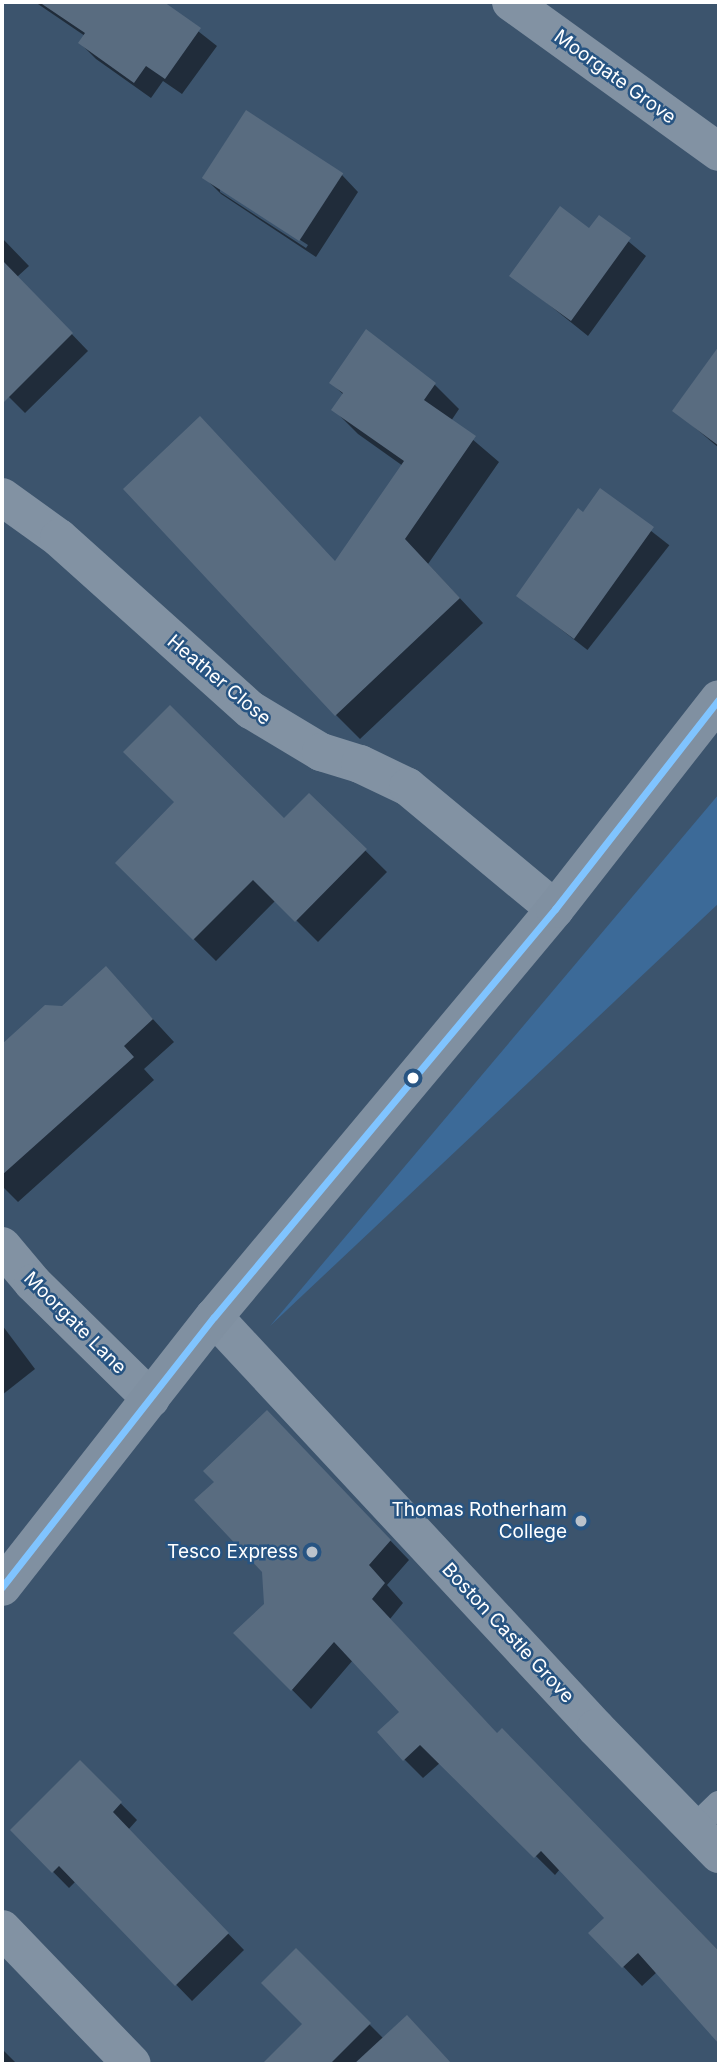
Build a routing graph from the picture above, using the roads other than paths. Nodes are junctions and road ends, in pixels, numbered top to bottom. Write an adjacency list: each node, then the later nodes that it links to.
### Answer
1 (511, 2): 2 (street, Moorgate Grove)
2 (719, 152)
3 (2, 497): 5 (street, Heather Close)
4 (719, 699): 5 (main road)
5 (555, 909): 7 (main road)
6 (2, 1246): 8 (street, Moorgate Lane)
7 (215, 1317): 8 (main road); 10 (street, Boston Castle Grove)
8 (150, 1399): 9 (main road)
9 (2, 1587)
10 (711, 1829)
11 (2, 1929): 12 (street)
12 (132, 2064)

